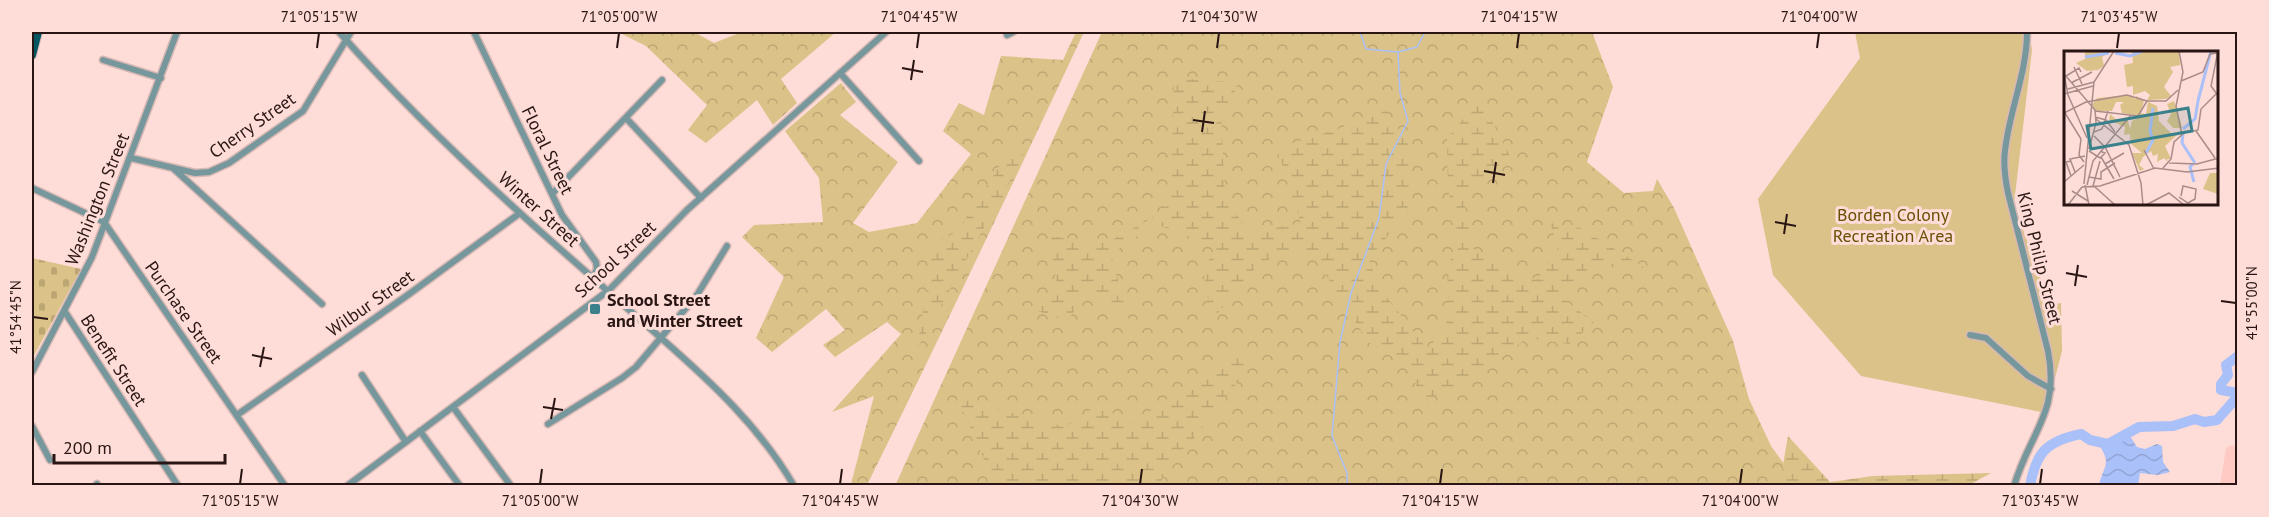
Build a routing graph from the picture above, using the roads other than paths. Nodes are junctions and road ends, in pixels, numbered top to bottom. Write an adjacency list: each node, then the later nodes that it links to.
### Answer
1 (38, 32): 9 (main road)
2 (177, 32): 12 (street, Washington Street)
3 (339, 32): 8 (street, Winter Street)
4 (351, 32): 8 (street, Cherry Street)
5 (474, 32): 19 (street, Floral Street)
6 (886, 32): 11 (street, School Street)
7 (2026, 32): 32 (street, King Philip Street)
8 (346, 40): 17 (street, Cherry Street); 21 (street, Winter Street)
9 (32, 55)
10 (103, 60): 12 (street)
11 (840, 73): 16 (street); 20 (street, School Street)
12 (160, 78): 15 (street, Washington Street)
13 (662, 80): 14 (street)
14 (626, 118): 19 (street); 20 (street)
15 (131, 158): 17 (street, Cherry Street); 22 (street, Washington Street)
16 (919, 161)
17 (173, 169): 26 (street)
18 (32, 188): 22 (street, Purchase Street)
19 (552, 194): 24 (street, Floral Street)
20 (701, 198): 25 (street, School Street)
21 (520, 213): 24 (street, Winter Street); 34 (street, Wilbur Street)
22 (105, 224): 27 (street, Washington Street); 34 (street, Purchase Street)
23 (727, 246): 29 (street)
24 (593, 277): 25 (street, Winter Street)
25 (609, 290): 29 (street, Winter Street); 33 (street, School Street)
26 (322, 304)
27 (65, 312): 30 (street, Washington Street); 40 (street, Benefit Street)
28 (1970, 335): 32 (street)
29 (660, 337): 35 (street); 45 (street, Winter Street)
30 (32, 372)
31 (362, 375): 38 (street)
32 (2051, 389): 46 (street, King Philip Street)
33 (453, 407): 37 (street, School Street); 44 (street)
34 (237, 415): 41 (street, Purchase Street)
35 (548, 424)
36 (32, 426): 39 (street)
37 (420, 431): 38 (street, School Street); 43 (street)
38 (406, 441): 42 (street, School Street)
39 (50, 460)
40 (178, 486)
41 (285, 486)
42 (347, 486)
43 (460, 486)
44 (511, 486)
45 (794, 486)
46 (2014, 486)

